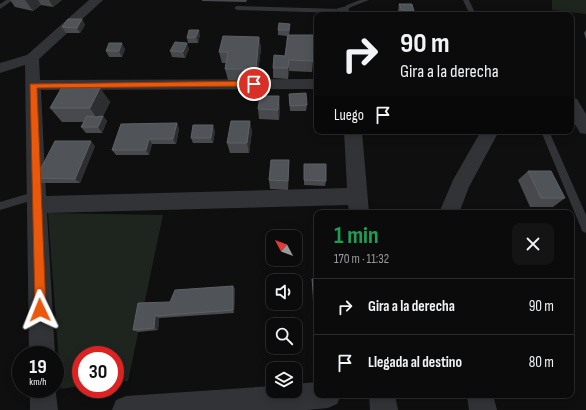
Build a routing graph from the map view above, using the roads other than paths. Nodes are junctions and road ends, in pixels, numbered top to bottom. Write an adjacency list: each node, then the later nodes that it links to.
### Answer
1 (10, 0): 5 (lane)
2 (97, 0): 10 (street)
3 (366, 0): 8 (lane)
4 (466, 0): 9 (lane)
5 (0, 8)
6 (237, 8): 7 (lane)
7 (323, 12)
8 (345, 12)
9 (472, 12)
10 (32, 58): 11 (street); 13 (street)
11 (0, 68)
12 (314, 84): 13 (street)
13 (33, 85): 19 (street)
14 (574, 108): 15 (street)
15 (586, 128)
16 (353, 134): 20 (street)
17 (488, 134): 22 (street)
18 (546, 134): 23 (lane)
19 (37, 200): 20 (street); 21 (lane); 24 (street)
20 (359, 204)
21 (0, 206)
22 (450, 210)
23 (586, 228)
24 (42, 346)
25 (314, 396): 30 (street)
26 (43, 398): 29 (street)
27 (382, 398): 31 (street)
28 (481, 398): 32 (street)
29 (44, 410)
30 (126, 410)
31 (384, 410)
32 (483, 410)

